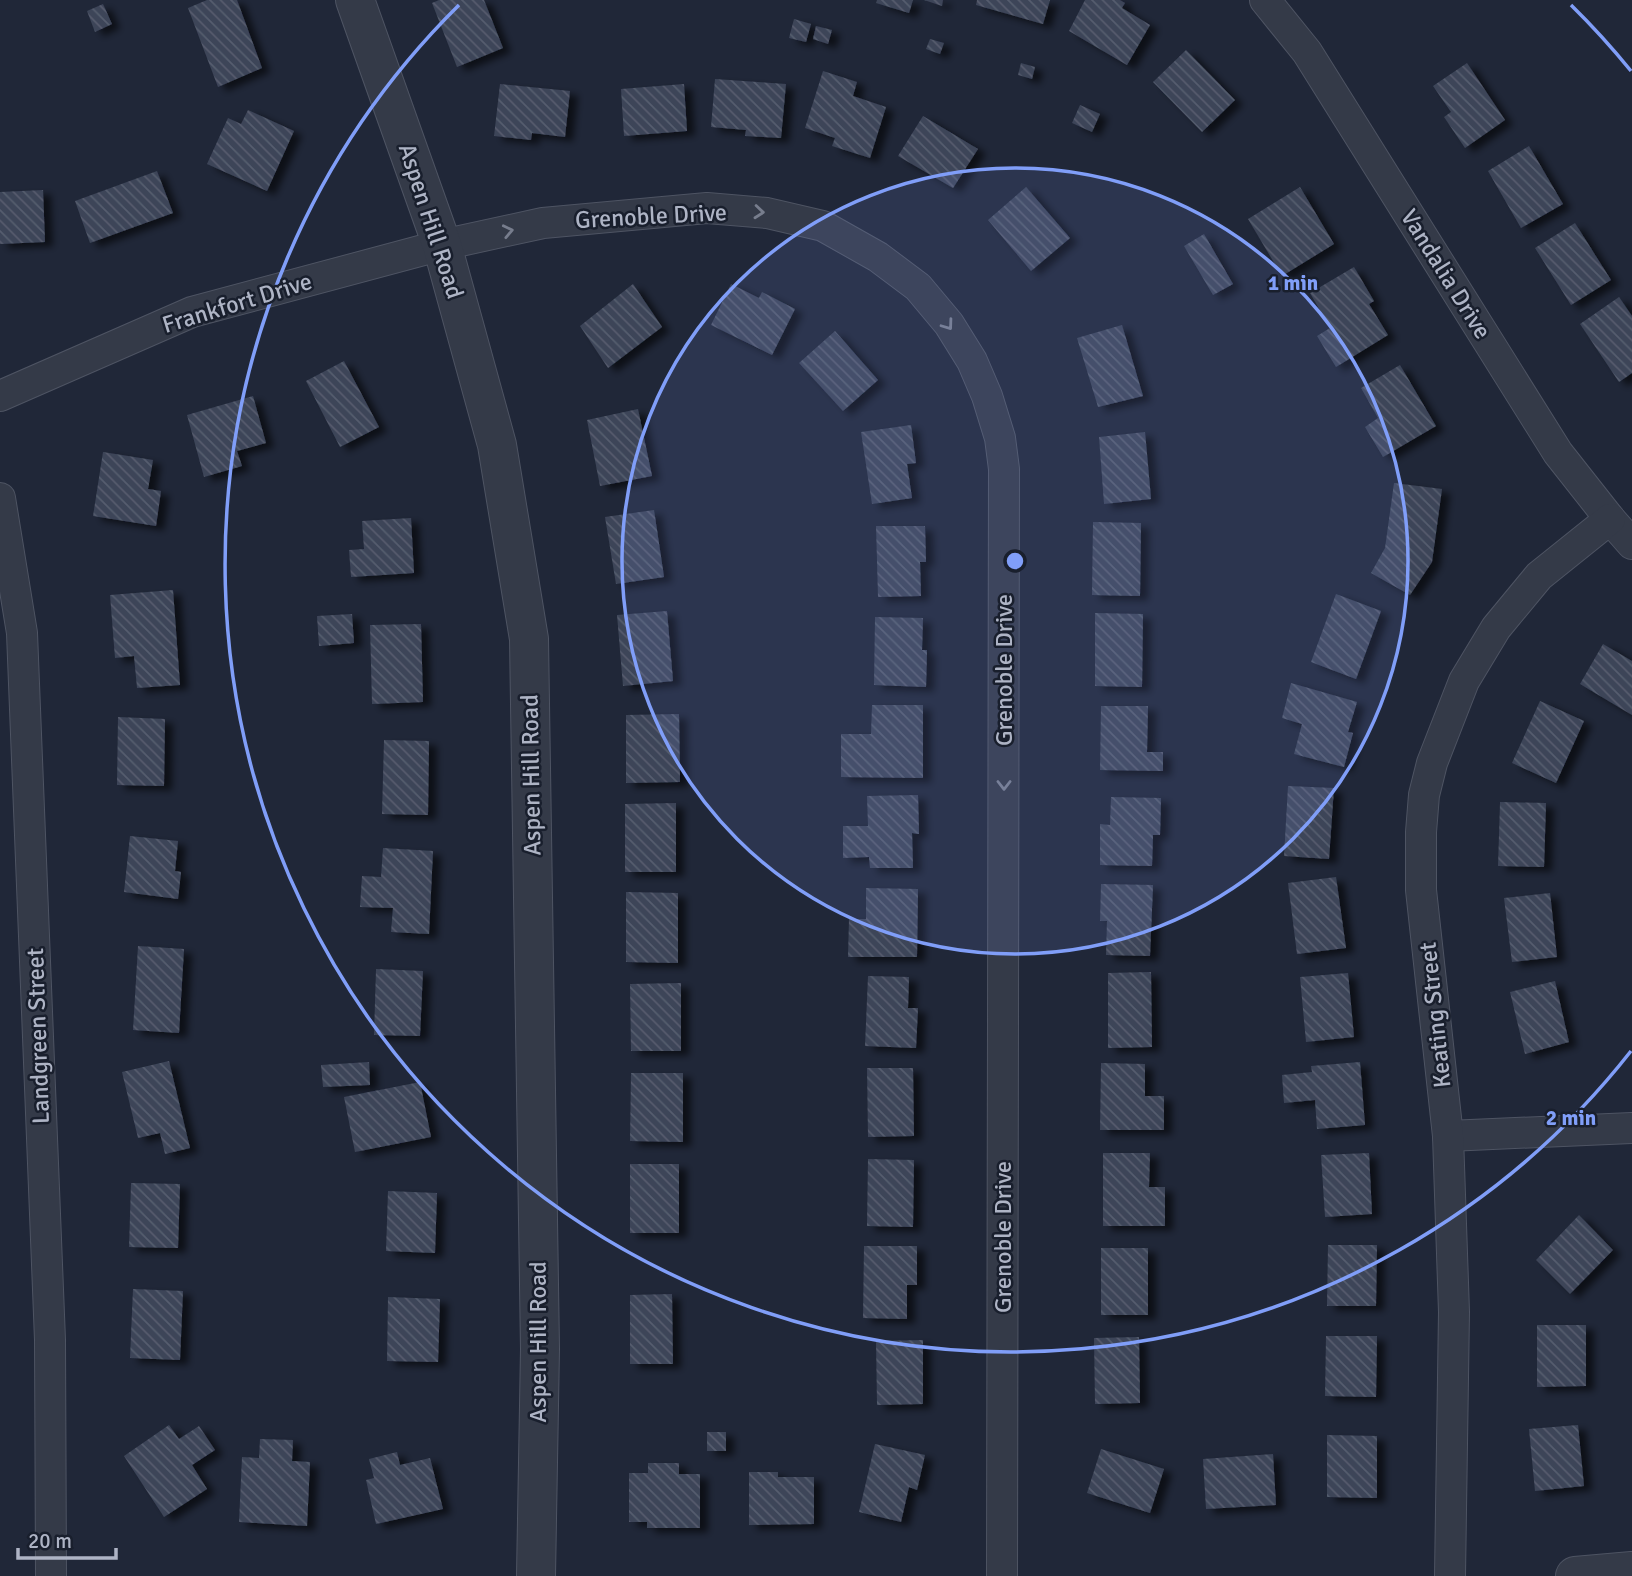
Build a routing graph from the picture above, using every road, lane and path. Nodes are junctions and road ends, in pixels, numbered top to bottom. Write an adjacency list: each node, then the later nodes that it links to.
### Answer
1 (355, 0): 3 (street, Aspen Hill Road)
2 (1265, 0): 6 (street, Vandalia Drive)
3 (442, 245): 4 (street, Frankfort Drive); 12 (street, Aspen Hill Road); 13 (street, Grenoble Drive, one-way to 13)
4 (0, 396)
5 (0, 498): 11 (street, Landgreen Street)
6 (1610, 519): 7 (street, Vandalia Drive); 9 (street, Keating Street)
7 (1632, 544)
8 (1632, 1128): 9 (street)
9 (1448, 1136): 14 (street, Keating Street)
10 (1632, 1571): 15 (street)
11 (51, 1576)
12 (536, 1576)
13 (1002, 1576)
14 (1450, 1576)
15 (1575, 1576)

